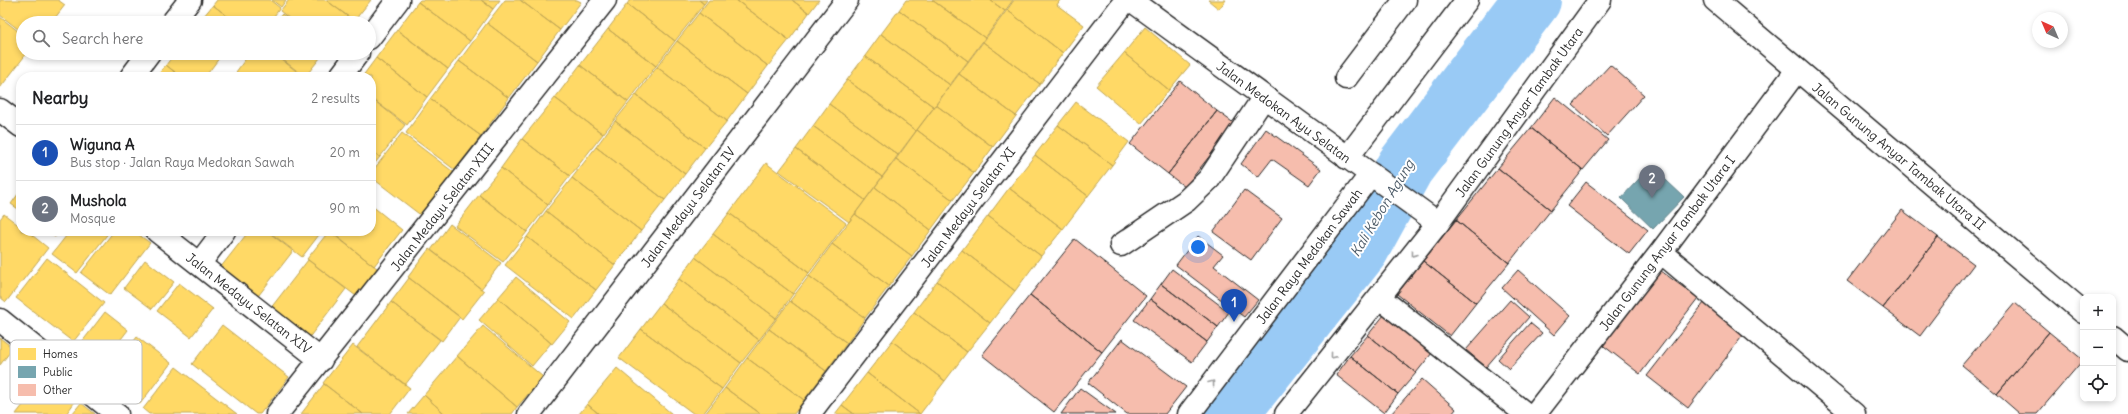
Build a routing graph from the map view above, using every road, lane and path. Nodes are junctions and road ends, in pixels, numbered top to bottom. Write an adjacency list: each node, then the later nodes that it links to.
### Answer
1 (190, 0): 11 (street)
2 (398, 0): 12 (street)
3 (605, 0): 36 (street, Jalan Medayu Selatan XIII)
4 (847, 0): 40 (street, Jalan Medayu Selatan IV)
5 (1126, 0): 41 (street, Jalan Medayu Selatan XI)
6 (1131, 0): 19 (street, Jalan Medokan Ayu Selatan)
7 (1405, 0): 18 (street)
8 (1467, 0): 22 (street)
9 (1600, 0): 24 (street, Jalan Gunung Anyar Tambak Utara)
10 (1715, 0): 15 (street, Jalan Gunung Anyar Tambak Utara II)
11 (177, 16)
12 (376, 29)
13 (144, 60): 16 (street)
14 (353, 60): 17 (street)
15 (1797, 70): 28 (street, Jalan Gunung Anyar Tambak Utara I); 31 (street, Jalan Gunung Anyar Tambak Utara II)
16 (135, 72)
17 (344, 72)
18 (1346, 78)
19 (1264, 97): 22 (street, Jalan Medokan Ayu Selatan); 27 (street)
20 (0, 110): 21 (street)
21 (16, 122)
22 (1347, 158): 23 (street, Jalan Medokan Ayu Selatan)
23 (1373, 176): 24 (street, Jalan Medokan Ayu Selatan); 42 (street, Jalan Raya Medokan Sawah, one-way to 23)
24 (1432, 220): 30 (street, one-way to 30)
25 (163, 236): 29 (street, Jalan Medayu Selatan XIV)
26 (220, 236): 29 (street)
27 (1121, 245)
28 (1661, 252): 45 (street, Jalan Gunung Anyar Tambak Utara I); 46 (street)
29 (199, 264): 36 (street, Jalan Medayu Selatan XIV)
30 (1380, 298): 43 (street, one-way to 43); 44 (street)
31 (2080, 309)
32 (0, 320): 33 (street)
33 (25, 340)
34 (2116, 340): 35 (street)
35 (2128, 350)
36 (321, 360): 39 (street, Jalan Medayu Selatan XIII)
37 (105, 404): 38 (street)
38 (117, 414)
39 (277, 414)
40 (529, 414)
41 (809, 414)
42 (1189, 414)
43 (1286, 414)
44 (1526, 414)
45 (1535, 414)
46 (1854, 414)

